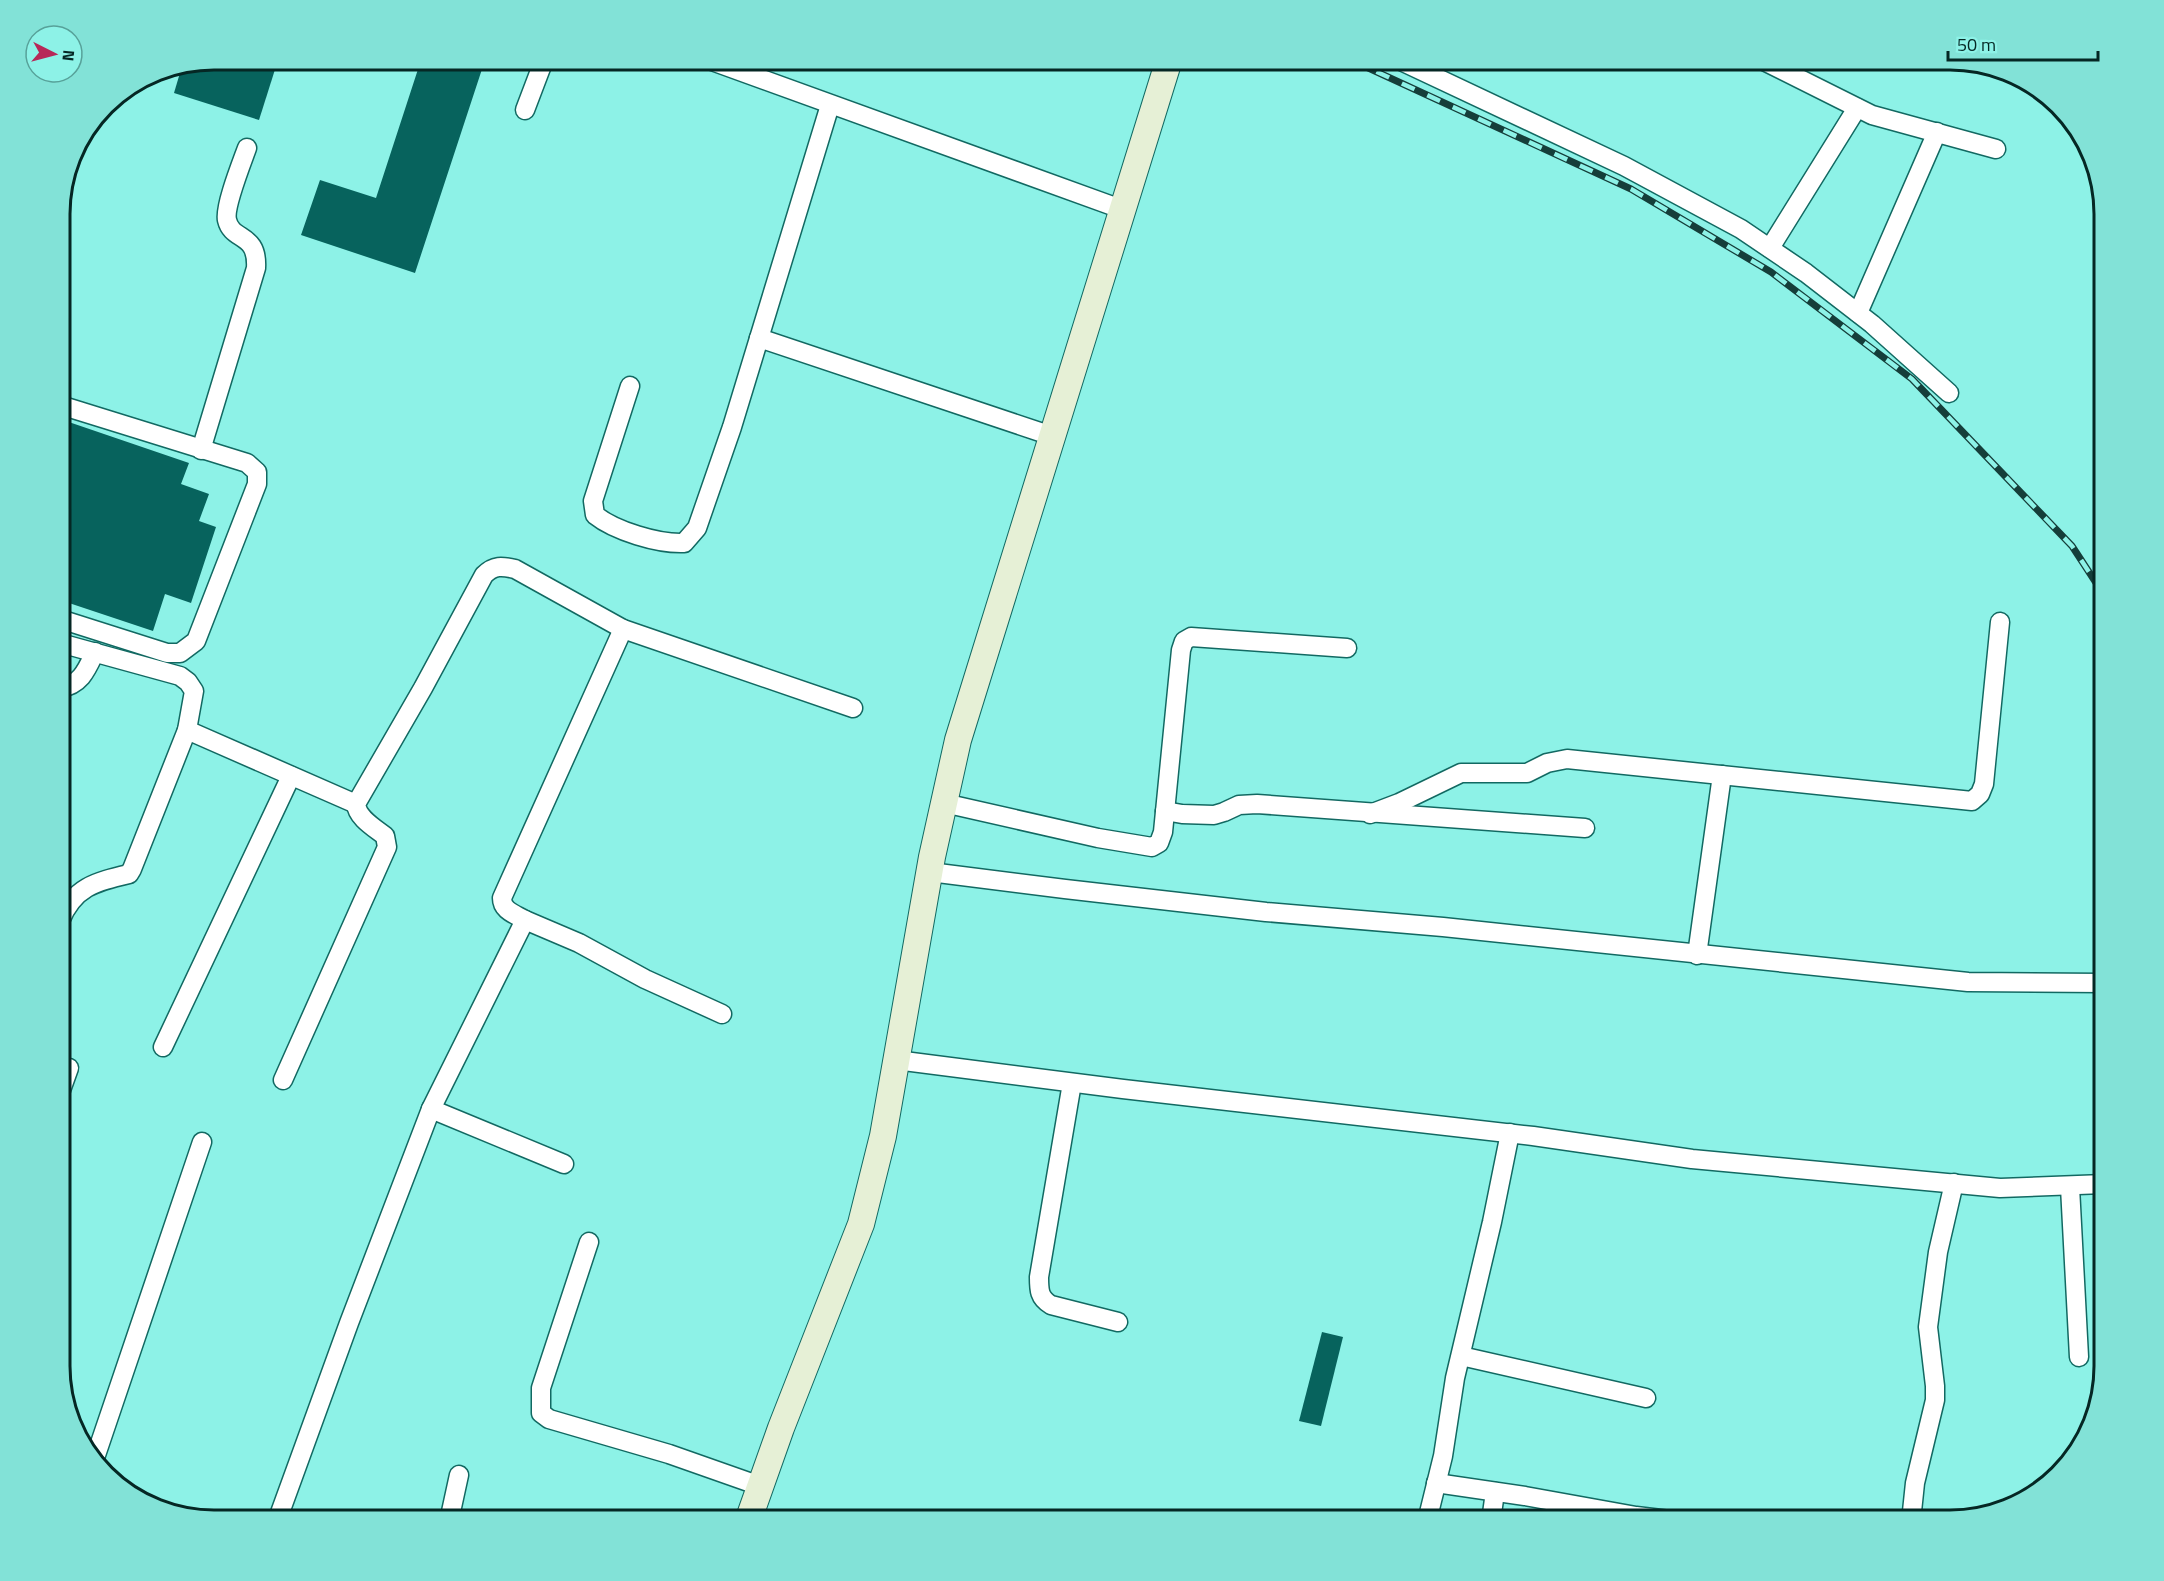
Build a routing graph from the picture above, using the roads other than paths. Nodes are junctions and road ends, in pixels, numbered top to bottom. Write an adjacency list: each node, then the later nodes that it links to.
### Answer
1 (540, 70): 8 (street)
2 (736, 70): 6 (street)
3 (1166, 70): 12 (main road)
4 (1420, 70): 13 (street)
5 (1782, 70): 7 (street)
6 (830, 105): 12 (street); 15 (street)
7 (1857, 108): 9 (street); 13 (street)
8 (525, 110)
9 (1937, 132): 11 (street); 14 (street)
10 (247, 148): 20 (street)
11 (1996, 148)
12 (1121, 209): 19 (main road)
13 (1770, 248): 14 (street)
14 (1858, 313): 17 (street)
15 (759, 338): 16 (street); 19 (street)
16 (630, 386)
17 (1949, 393)
18 (71, 409): 20 (street)
19 (1052, 436): 32 (main road)
20 (201, 450): 21 (street)
21 (71, 622)
22 (2000, 622): 30 (street)
23 (622, 628): 28 (street); 33 (street); 39 (street)
24 (71, 646): 26 (street)
25 (1347, 648): 34 (street)
26 (94, 652): 27 (street); 29 (street)
27 (71, 685)
28 (853, 708)
29 (187, 730): 31 (street); 38 (street)
30 (1722, 775): 35 (street); 40 (street)
31 (291, 776): 33 (street); 43 (street)
32 (944, 803): 34 (street); 37 (main road)
33 (356, 804): 45 (street)
34 (1165, 811): 35 (street)
35 (1370, 814): 36 (street)
36 (1585, 828)
37 (930, 872): 40 (street); 44 (main road)
38 (71, 900)
39 (525, 920): 42 (street); 47 (street)
40 (1697, 955): 41 (street)
41 (2094, 983)
42 (723, 1014)
43 (163, 1047)
44 (896, 1060): 46 (street); 62 (main road)
45 (283, 1080)
46 (1072, 1083): 48 (street); 55 (street)
47 (431, 1109): 50 (street); 64 (street)
48 (1510, 1133): 51 (street); 56 (street)
49 (202, 1142): 59 (street)
50 (564, 1164)
51 (1954, 1183): 53 (street); 70 (street)
52 (2094, 1185): 53 (street)
53 (2070, 1186): 57 (street)
54 (589, 1242): 62 (street)
55 (1118, 1322)
56 (1461, 1356): 58 (street); 61 (street)
57 (2079, 1357)
58 (1646, 1398)
59 (98, 1451)
60 (459, 1475): 65 (street)
61 (1436, 1483): 63 (street); 67 (street)
62 (760, 1486): 66 (main road)
63 (1495, 1492): 68 (street); 69 (street)
64 (281, 1510)
65 (451, 1510)
66 (752, 1510)
67 (1430, 1510)
68 (1493, 1510)
69 (1601, 1510)
70 (1912, 1510)

